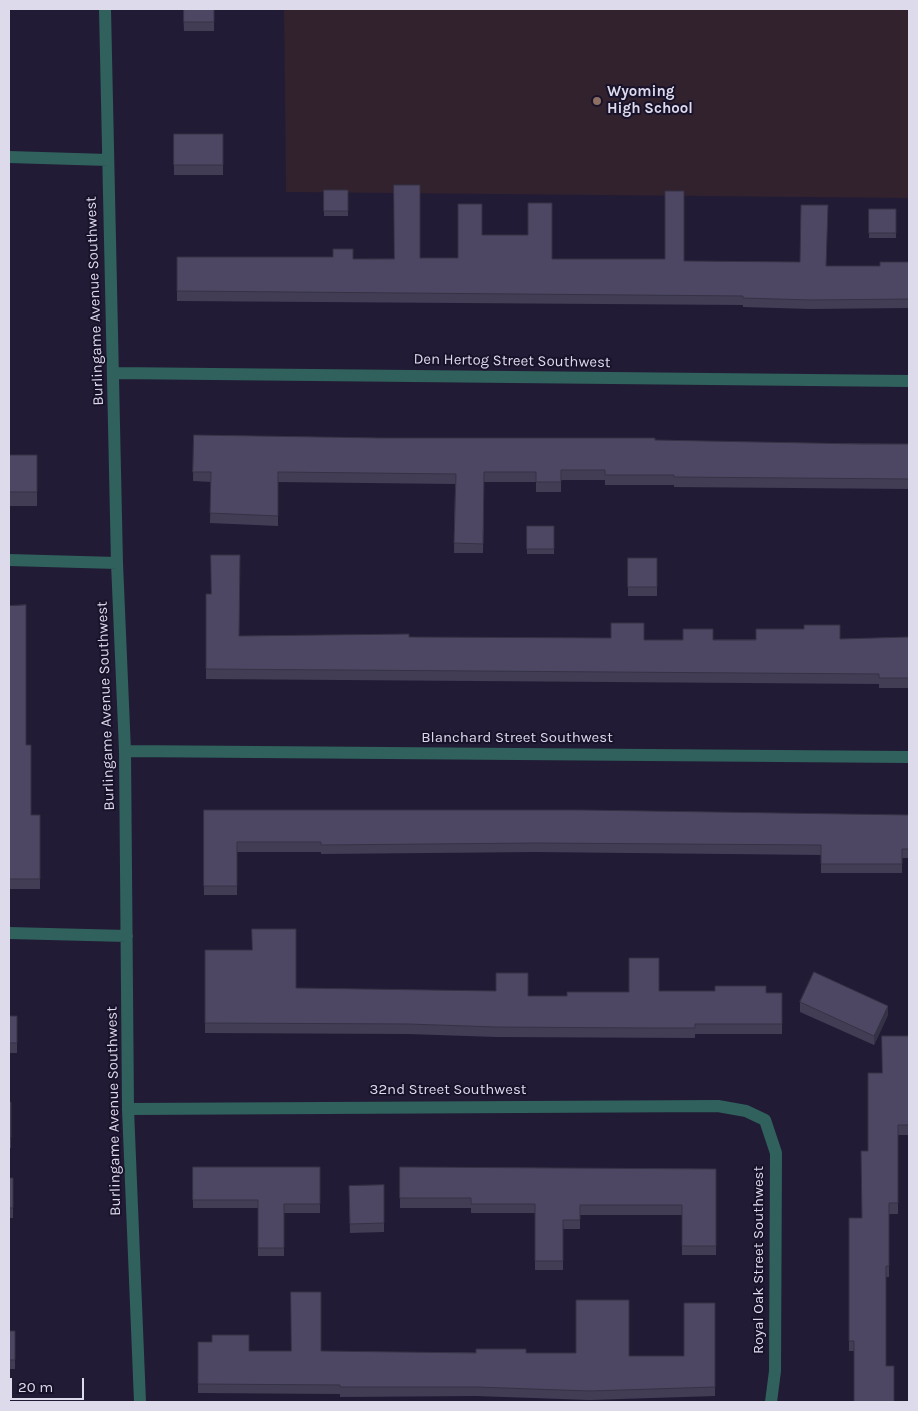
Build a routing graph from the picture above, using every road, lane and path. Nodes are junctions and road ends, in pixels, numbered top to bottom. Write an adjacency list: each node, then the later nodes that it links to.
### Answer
1 (105, 9): 3 (street, Burlingame Avenue Southwest)
2 (9, 157): 3 (street)
3 (108, 160): 4 (street, Burlingame Avenue Southwest)
4 (114, 374): 5 (street, Den Hertog Street Southwest); 7 (street, Burlingame Avenue Southwest)
5 (909, 381)
6 (9, 560): 7 (street)
7 (117, 563): 8 (street, Burlingame Avenue Southwest)
8 (125, 751): 9 (street, Blanchard Street Southwest); 11 (street, Burlingame Avenue Southwest)
9 (909, 757)
10 (9, 933): 11 (street)
11 (128, 936): 12 (street, Burlingame Avenue Southwest)
12 (128, 1109): 13 (street, 32nd Street Southwest); 14 (street, Burlingame Avenue Southwest)
13 (765, 1120): 15 (street, Royal Oak Street Southwest)
14 (140, 1402)
15 (771, 1402)

